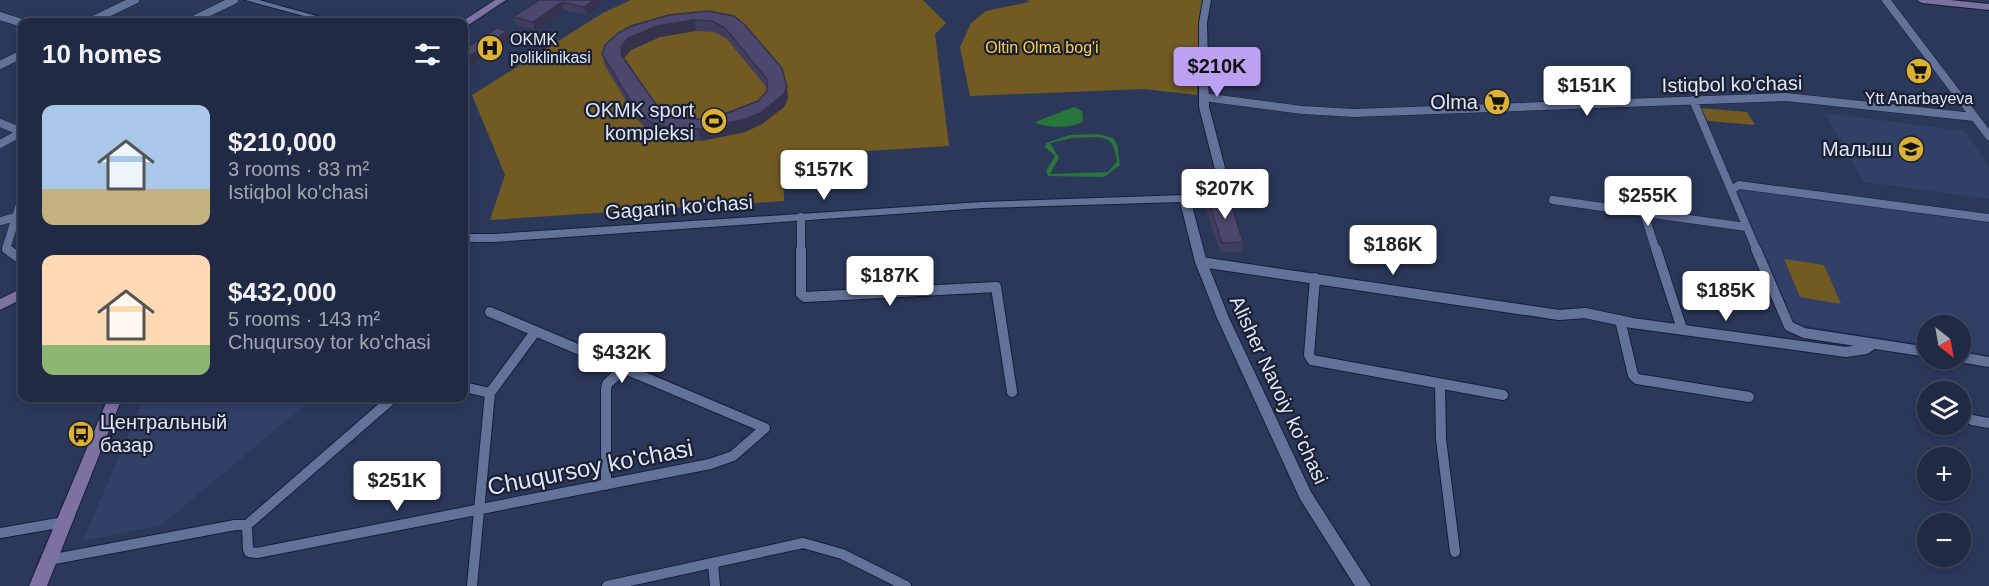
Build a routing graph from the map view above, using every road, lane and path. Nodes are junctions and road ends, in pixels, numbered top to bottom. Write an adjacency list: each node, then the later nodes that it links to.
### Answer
1 (135, 0): 12 (street)
2 (234, 0): 13 (street)
3 (249, 0): 14 (street)
4 (501, 0): 16 (main road)
5 (1207, 0): 19 (street)
6 (1886, 0): 21 (street)
7 (1922, 0): 10 (main road)
8 (1984, 0): 9 (main road)
9 (1989, 1)
10 (1989, 7)
11 (0, 16): 15 (street)
12 (97, 18)
13 (197, 18)
14 (319, 18)
15 (18, 22)
16 (468, 22)
17 (18, 56): 18 (street)
18 (0, 65)
19 (1203, 97): 20 (street, Istiqbol ko'chasi); 28 (street, Gagarin ko'chasi)
20 (1693, 100): 21 (street, Istiqbol ko'chasi); 27 (street)
21 (1974, 117): 25 (street)
22 (0, 123): 23 (street)
23 (18, 130)
24 (18, 134): 26 (street)
25 (1989, 136)
26 (0, 144)
27 (1733, 189): 34 (street); 36 (street)
28 (1185, 198): 33 (street, Gagarin ko'chasi); 39 (street, Alisher Navoiy ko'chasi)
29 (1553, 200): 31 (street)
30 (18, 211): 32 (street)
31 (1644, 213): 36 (street); 45 (street)
32 (16, 217): 35 (street); 38 (street)
33 (801, 217): 37 (street, Gagarin ko'chasi); 54 (street)
34 (1989, 218)
35 (0, 221)
36 (1746, 227): 47 (street)
37 (468, 238)
38 (18, 257)
39 (1201, 262): 40 (street); 76 (street, Alisher Navoiy ko'chasi)
40 (1315, 278): 44 (street); 52 (street)
41 (18, 295): 42 (main road)
42 (0, 305)
43 (490, 312): 46 (street)
44 (1620, 320): 45 (street); 57 (street)
45 (1682, 330): 47 (street)
46 (536, 332): 51 (street); 55 (street)
47 (1873, 344): 48 (street)
48 (1917, 350)
49 (1971, 359): 50 (street)
50 (1989, 362)
51 (623, 369): 62 (street); 62 (street, Chuqursoy ko'chasi)
52 (1440, 384): 56 (street); 67 (street)
53 (468, 388): 55 (street)
54 (1012, 392)
55 (490, 393): 63 (street)
56 (1503, 394)
57 (1749, 397)
58 (113, 402): 64 (main road)
59 (388, 402): 65 (street)
60 (1972, 420): 61 (street)
61 (1989, 423)
62 (606, 485): 63 (street, Chuqursoy ko'chasi)
63 (480, 511): 65 (street, Chuqursoy ko'chasi); 72 (street)
64 (64, 522): 66 (street); 68 (main road)
65 (246, 525): 68 (street)
66 (0, 533)
67 (1455, 552)
68 (49, 560): 71 (main road)
69 (713, 563): 70 (street); 73 (street); 74 (street)
70 (889, 582): 75 (street)
71 (38, 586)
72 (472, 586)
73 (607, 586)
74 (716, 586)
75 (906, 586)
76 (1363, 586)

